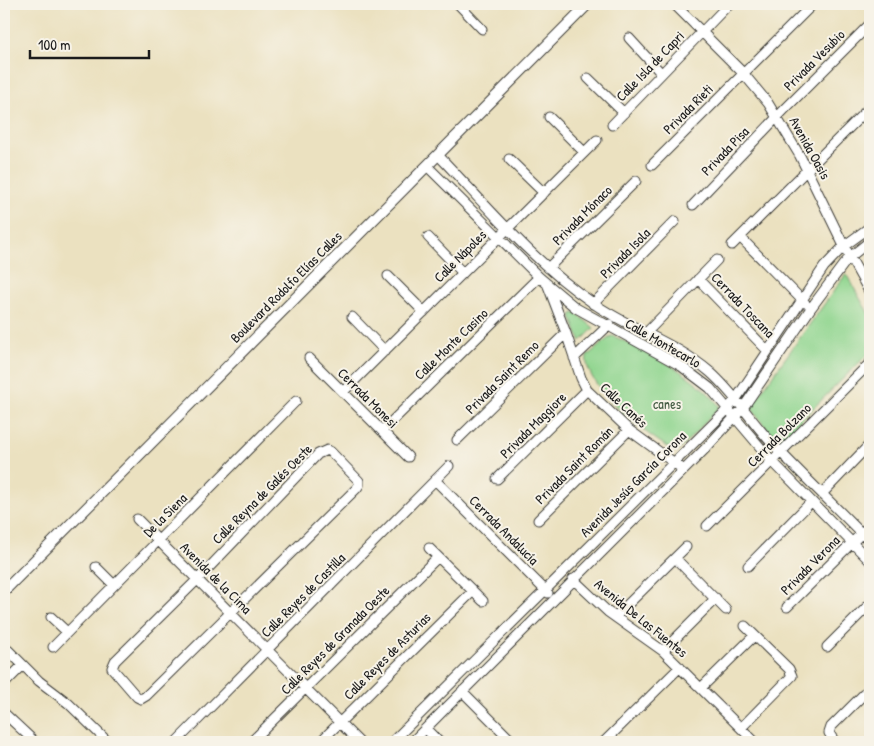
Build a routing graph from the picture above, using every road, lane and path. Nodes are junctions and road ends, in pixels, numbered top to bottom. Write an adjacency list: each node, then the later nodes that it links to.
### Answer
1 (588, 4): 20 (main road, Boulevard Rodolfo Elías Calles)
2 (674, 4): 8 (street, Avenida Oasis)
3 (729, 4): 8 (street, Calle Isla de Capri)
4 (813, 4): 11 (street, Privada Rieti)
5 (464, 6): 7 (street)
6 (870, 24): 16 (street, Privada Vesubio)
7 (482, 29)
8 (701, 32): 10 (street, Calle Isla de Capri); 11 (street, Avenida Oasis)
9 (628, 38): 10 (street)
10 (661, 73): 13 (street, Calle Isla de Capri)
11 (743, 73): 16 (street, Avenida Oasis); 22 (street, Privada Rieti)
12 (588, 78): 13 (street)
13 (624, 113): 17 (street, Calle Isla de Capri)
14 (867, 114): 24 (street)
15 (549, 117): 19 (street)
16 (777, 117): 24 (street, Avenida Oasis); 27 (street, Privada Pisa)
17 (612, 125)
18 (596, 140): 19 (street, Calle Nápoles)
19 (584, 152): 26 (street, Calle Nápoles)
20 (438, 155): 23 (main road, Boulevard Rodolfo Elías Calles); 30 (street, Calle Montecarlo)
21 (508, 158): 26 (street)
22 (652, 164)
23 (427, 166): 33 (street, Calle Montecarlo); 101 (main road, Boulevard Rodolfo Elías Calles)
24 (807, 169): 32 (street); 36 (street, Avenida Oasis)
25 (636, 182): 39 (street, Privada Mónaco)
26 (544, 193): 30 (street, Calle Nápoles)
27 (693, 205)
28 (675, 221): 47 (street, Privada Isola)
29 (870, 227): 36 (street, Avenida Jesús García Corona)
30 (509, 228): 33 (street, Calle Nápoles); 39 (street, Calle Montecarlo)
31 (428, 237): 40 (street)
32 (740, 237): 35 (street); 46 (street)
33 (499, 238): 40 (street, Calle Nápoles); 42 (street, Calle Montecarlo)
34 (870, 241): 37 (street, Avenida Jesús García Corona)
35 (732, 245)
36 (844, 246): 37 (street, Avenida Oasis); 46 (street, Avenida Jesús García Corona)
37 (850, 257): 45 (street, Avenida Oasis); 48 (street, Avenida Jesús García Corona)
38 (718, 260): 43 (street, Cerrada Toscana)
39 (548, 268): 47 (street, Calle Montecarlo)
40 (464, 273): 49 (street, Calle Nápoles)
41 (388, 276): 49 (street)
42 (539, 277): 44 (street, Calle Montecarlo); 68 (street, Calle Monte Casino)
43 (698, 279): 54 (street, Cerrada Toscana); 55 (street, Cerrada Toscana)
44 (548, 286): 52 (street, Calle Montecarlo); 53 (street, Calle Canés)
45 (870, 293)
46 (802, 301): 48 (street); 55 (street, Avenida Jesús García Corona)
47 (594, 304): 51 (street, Calle Montecarlo)
48 (811, 308): 65 (street, Avenida Jesús García Corona)
49 (424, 312): 56 (street, Calle Nápoles)
50 (352, 317): 56 (street)
51 (616, 317): 52 (street); 54 (street, Calle Montecarlo)
52 (607, 327): 58 (street); 64 (street, Calle Montecarlo)
53 (566, 333): 58 (street, Calle Canés); 69 (street, Privada Saint Remo)
54 (646, 333): 62 (street, Calle Montecarlo)
55 (767, 350): 62 (street, Avenida Jesús García Corona)
56 (385, 351): 61 (street, Calle Nápoles)
57 (309, 358): 61 (street, Cerrada Monesi)
58 (574, 358): 60 (street, Calle Canés)
59 (870, 364): 71 (street, Cerrada Bolzano)
60 (587, 390): 67 (street, Calle Canés); 77 (street, Privada Maggiore)
61 (343, 392): 68 (street, Cerrada Monesi)
62 (736, 399): 64 (street, Avenida Jesús García Corona); 65 (street, Calle Montecarlo)
63 (296, 401): 86 (street, De la Siena)
64 (728, 408): 66 (street, Calle Montecarlo); 74 (street, Avenida Jesús García Corona)
65 (743, 408): 66 (street, Avenida Jesús García Corona); 71 (street, Calle Montecarlo)
66 (735, 417): 73 (street, Calle Montecarlo); 76 (street, Avenida Jesús García Corona)
67 (629, 430): 74 (street, Calle Canés); 82 (street, Privada Saint Román)
68 (382, 431): 72 (street, Cerrada Monesi)
69 (457, 440)
70 (870, 444): 79 (street)
71 (781, 452): 73 (street, Cerrada Bolzano); 79 (street, Calle Montecarlo)
72 (408, 457)
73 (772, 461): 80 (street, Calle Montecarlo); 84 (street, Cerrada Bolzano)
74 (675, 463): 76 (street, Calle Canés); 100 (street, Avenida Jesús García Corona)
75 (449, 466): 78 (street, Calle Reyes de Castilla)
76 (683, 470): 97 (street, Avenida Jesús García Corona)
77 (497, 479)
78 (435, 480): 100 (street, Cerrada Andalucía); 117 (street, Calle Reyes de Castilla)
79 (822, 494): 85 (street, Calle Montecarlo)
80 (811, 502): 87 (street, Calle Montecarlo); 94 (street)
81 (137, 520): 86 (street, Avenida de la Cima)
82 (538, 520)
83 (870, 525): 85 (street, Privada Verona)
84 (707, 526)
85 (862, 534): 87 (street, Privada Verona); 88 (street, Calle Montecarlo)
86 (159, 541): 96 (street, Avenida de la Cima); 98 (street, De la Siena)
87 (852, 542): 93 (street, Calle Montecarlo); 106 (street, Privada Verona)
88 (870, 542)
89 (686, 546): 92 (street)
90 (429, 548): 91 (street)
91 (438, 557): 99 (street); 124 (street, Calle Reyes de Granada Oeste)
92 (675, 558): 102 (street); 110 (street)
93 (870, 561)
94 (748, 566)
95 (96, 567): 98 (street)
96 (198, 579): 108 (street, Avenida de la Cima); 108 (street, Calle Reyna de Galés Oeste); 108 (street, Calle Reyna de Galés Oeste)
97 (573, 579): 103 (street, Avenida Jesús García Corona); 110 (street, Avenida De Las Fuentes)
98 (114, 585): 112 (street, De la Siena)
99 (473, 590): 104 (street); 127 (street, Calle Reyes de Asturias)
100 (545, 590): 103 (street, Cerrada Andalucía); 137 (street, Avenida Jesús García Corona)
101 (4, 591)
102 (716, 598): 107 (street); 118 (street)
103 (554, 599): 125 (street, Avenida Jesús García Corona)
104 (483, 601)
105 (870, 604): 115 (street)
106 (787, 607)
107 (726, 610)
108 (231, 612): 117 (street, Avenida de la Cima)
109 (51, 617): 112 (street)
110 (615, 617): 118 (street, Avenida De Las Fuentes)
111 (745, 626): 113 (street)
112 (67, 632): 114 (street, De la Siena)
113 (754, 636): 122 (street); 128 (street)
114 (53, 647)
115 (827, 647)
116 (8, 650): 119 (street)
117 (267, 650): 124 (street, Avenida de la Cima); 133 (street, Calle Reyes de Castilla)
118 (663, 651): 120 (street, Avenida De Las Fuentes)
119 (22, 666): 121 (street); 132 (street)
120 (680, 667): 122 (street, Avenida De Las Fuentes); 141 (street)
121 (4, 684)
122 (702, 688): 128 (street, Avenida De Las Fuentes)
123 (870, 688): 131 (street)
124 (305, 689): 127 (street, Avenida de la Cima); 134 (street, Calle Reyes de Granada Oeste)
125 (462, 692): 129 (street, Avenida Jesús García Corona); 140 (street)
126 (4, 713): 130 (street)
127 (340, 722): 135 (street, Calle Reyes de Asturias); 136 (street, Avenida de la Cima)
128 (741, 728): 142 (street, Avenida De Las Fuentes)
129 (426, 729): 138 (street, Avenida Jesús García Corona); 139 (street)
130 (29, 740)
131 (833, 740)
132 (108, 742)
133 (176, 742)
134 (251, 742)
135 (320, 742)
136 (359, 742)
137 (392, 742)
138 (412, 742)
139 (439, 742)
140 (513, 742)
141 (604, 742)
142 (755, 742)

